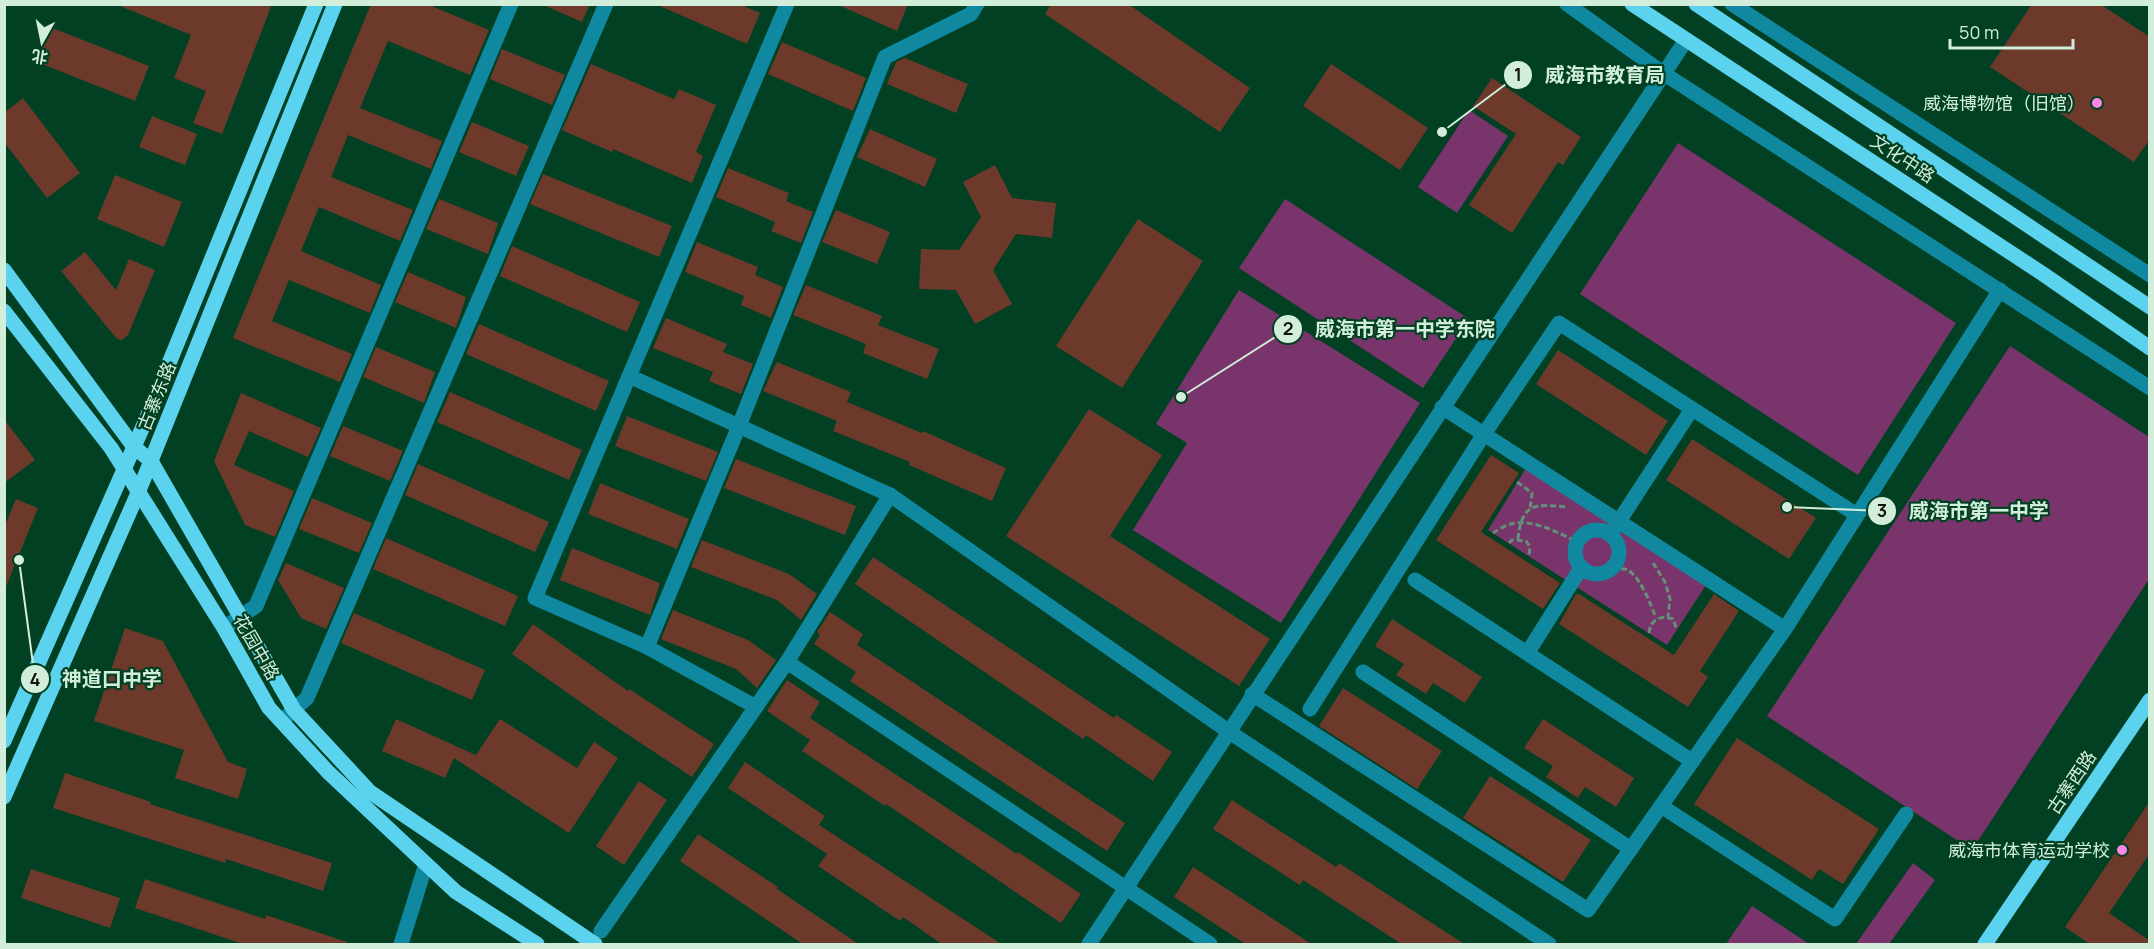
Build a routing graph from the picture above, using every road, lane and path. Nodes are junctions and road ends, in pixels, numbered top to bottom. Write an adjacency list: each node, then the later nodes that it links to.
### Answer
1 (316, 4): 26 (main road, 古寨东路)
2 (335, 4): 27 (main road, 古寨东路)
3 (511, 4): 46 (street)
4 (606, 4): 61 (street)
5 (787, 4): 20 (street)
6 (956, 4): 11 (street)
7 (1567, 4): 13 (street)
8 (1632, 4): 12 (main road, 文化中路)
9 (1696, 4): 17 (main road, 文化中路)
10 (1732, 4): 15 (street)
11 (974, 9): 24 (street)
12 (1686, 40): 13 (street); 19 (main road, 文化中路)
13 (1664, 73): 16 (street); 22 (street)
14 (4, 270): 26 (main road)
15 (2150, 275)
16 (2000, 290): 21 (street); 34 (street)
17 (2150, 307)
18 (4, 311): 28 (main road, 花园中路)
19 (2150, 348)
20 (628, 376): 24 (street); 53 (street)
21 (2150, 388)
22 (1442, 407): 25 (street); 57 (street)
23 (1692, 409): 25 (street); 34 (street); 36 (street)
24 (739, 426): 31 (street); 53 (street)
25 (1484, 434): 32 (street); 60 (street)
26 (134, 447): 27 (main road); 28 (main road, 古寨东路)
27 (151, 461): 30 (main road, 古寨东路); 46 (main road)
28 (124, 470): 30 (main road, 花园中路); 64 (main road, 古寨东路)
29 (1517, 482): 33 (path)
30 (138, 493): 49 (main road, 花园中路); 66 (main road, 古寨东路)
31 (890, 495): 55 (street); 63 (street)
32 (1589, 502): 33 (path); 36 (street)
33 (1530, 508): 35 (path)
34 (1857, 515): 50 (street)
35 (1520, 523): 37 (path); 38 (path); 39 (path)
36 (1615, 528): 39 (street); 41 (street); 44 (street)
37 (1493, 533)
38 (1518, 539): 40 (path); 42 (path)
39 (1577, 542): 43 (street)
40 (1509, 543)
41 (1652, 543): 47 (path); 50 (street)
42 (1529, 556)
43 (1581, 568): 44 (street); 54 (street)
44 (1612, 568): 48 (path)
45 (1415, 580): 54 (street)
46 (239, 617): 49 (street); 61 (main road)
47 (1668, 617): 48 (path); 51 (path)
48 (1656, 618): 52 (path)
49 (224, 628): 62 (main road, 花园中路)
50 (1785, 629): 65 (street)
51 (1677, 630)
52 (1649, 633)
53 (646, 647): 59 (street)
54 (1528, 652): 65 (street)
55 (787, 662): 59 (street); 71 (street)
56 (1363, 672): 69 (street)
57 (1252, 694): 63 (street); 69 (street)
58 (2150, 700): 78 (main road, 古寨西路)
59 (756, 707): 72 (street)
60 (1310, 709)
61 (294, 710): 62 (street); 72 (main road)
62 (281, 722): 70 (main road, 花园中路)
63 (1228, 731): 71 (street); 77 (street)
64 (4, 741)
65 (1692, 761): 67 (street)
66 (4, 797)
67 (1661, 806): 68 (street); 69 (street)
68 (1906, 814)
69 (1631, 849)
70 (426, 864): 73 (street); 74 (main road, 花园中路)
71 (1125, 888): 75 (street); 76 (street)
72 (598, 938)
73 (402, 945)
74 (537, 945)
75 (1089, 945)
76 (1210, 945)
77 (1550, 945)
78 (1985, 945)

